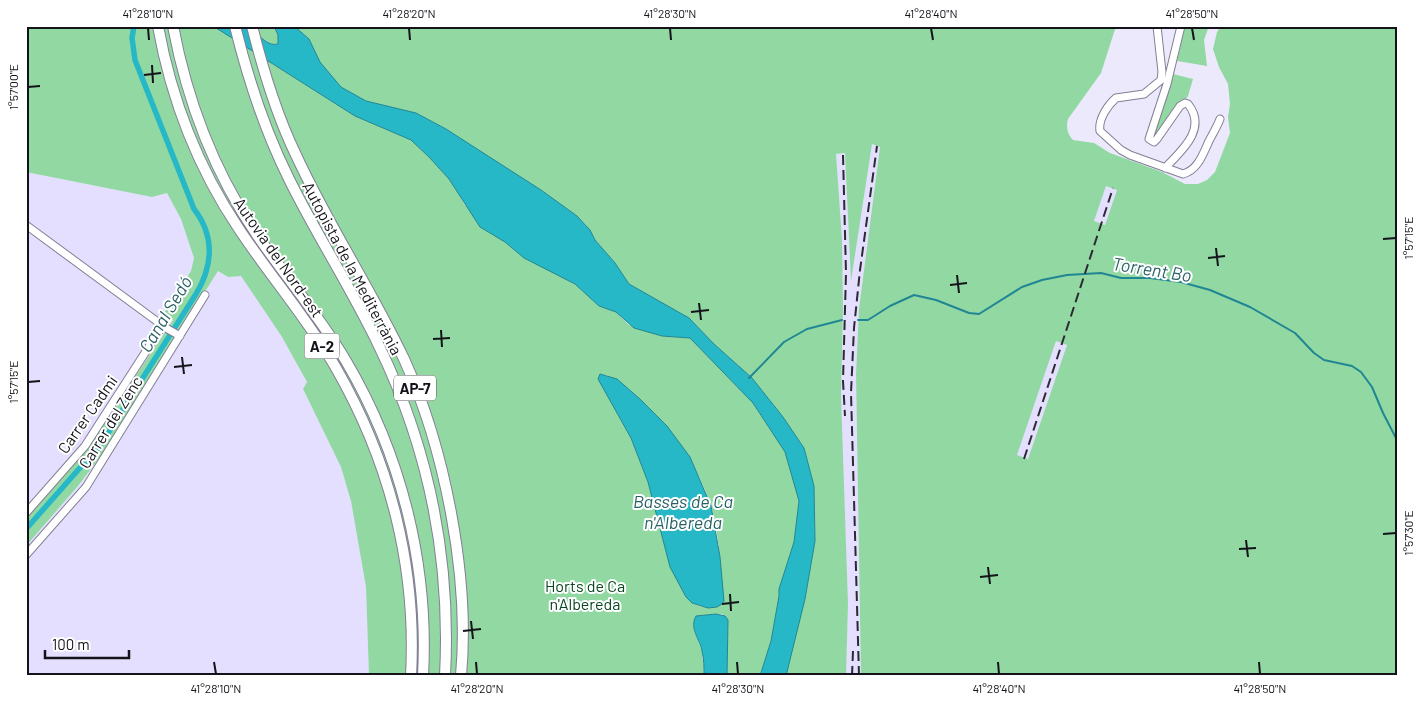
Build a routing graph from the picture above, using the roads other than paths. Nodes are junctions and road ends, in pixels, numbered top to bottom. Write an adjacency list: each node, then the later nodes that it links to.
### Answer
1 (158, 26): 16 (highway, Autovia del Nord-est / A-2)
2 (172, 26): 17 (highway, Autovia del Nord-est / A-2)
3 (236, 26): 18 (highway, Autopista de la Mediterrània / AP-7)
4 (252, 26): 19 (highway, Autopista de la Mediterrània / AP-7)
5 (1158, 26): 7 (street)
6 (1181, 26): 7 (street)
7 (1164, 82): 9 (street); 9 (street)
8 (1220, 119): 9 (street)
9 (1165, 168)
10 (26, 225): 12 (street)
11 (205, 295): 13 (street, Carrer del Zenc)
12 (165, 326): 13 (street); 14 (street, Carrer Cadmi)
13 (178, 334): 15 (street, Carrer del Zenc)
14 (26, 513)
15 (26, 555)
16 (411, 676)
17 (423, 676)
18 (445, 676)
19 (461, 676)

